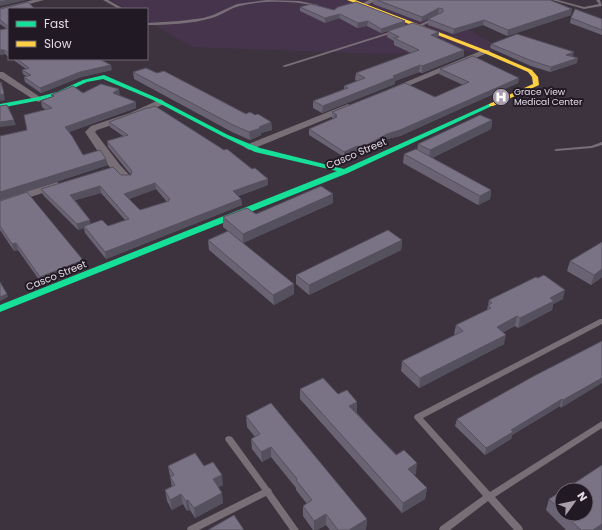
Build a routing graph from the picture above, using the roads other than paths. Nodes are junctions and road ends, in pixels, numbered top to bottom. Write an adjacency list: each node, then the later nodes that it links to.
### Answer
1 (41, 0): 9 (street)
2 (105, 0): 10 (lane)
3 (350, 0): 7 (street, Casco Street)
4 (375, 0): 7 (street)
5 (554, 0): 6 (lane)
6 (598, 0)
7 (362, 5): 13 (street, Casco Street)
8 (322, 7): 12 (lane)
9 (8, 8)
10 (120, 8)
11 (440, 16): 13 (lane)
12 (148, 24)
13 (416, 26): 15 (street, Casco Street)
14 (396, 32): 16 (lane)
15 (486, 52): 18 (street); 26 (street, Casco Street)
16 (284, 66)
17 (0, 74): 19 (street)
18 (383, 93)
19 (39, 99): 20 (street); 22 (street)
20 (161, 102): 24 (street); 27 (street)
21 (353, 105): 24 (street)
22 (0, 106)
23 (602, 143): 25 (lane)
24 (249, 147): 26 (street)
25 (556, 150)
26 (345, 171): 30 (street, Casco Street)
27 (127, 178)
28 (65, 183): 29 (street)
29 (0, 204)
30 (0, 308)
31 (602, 321): 35 (lane)
32 (602, 424): 35 (lane)
33 (229, 439): 34 (lane)
34 (268, 491): 36 (lane); 37 (lane)
35 (488, 497): 38 (lane); 39 (lane)
36 (191, 530)
37 (295, 530)
38 (443, 530)
39 (519, 530)

